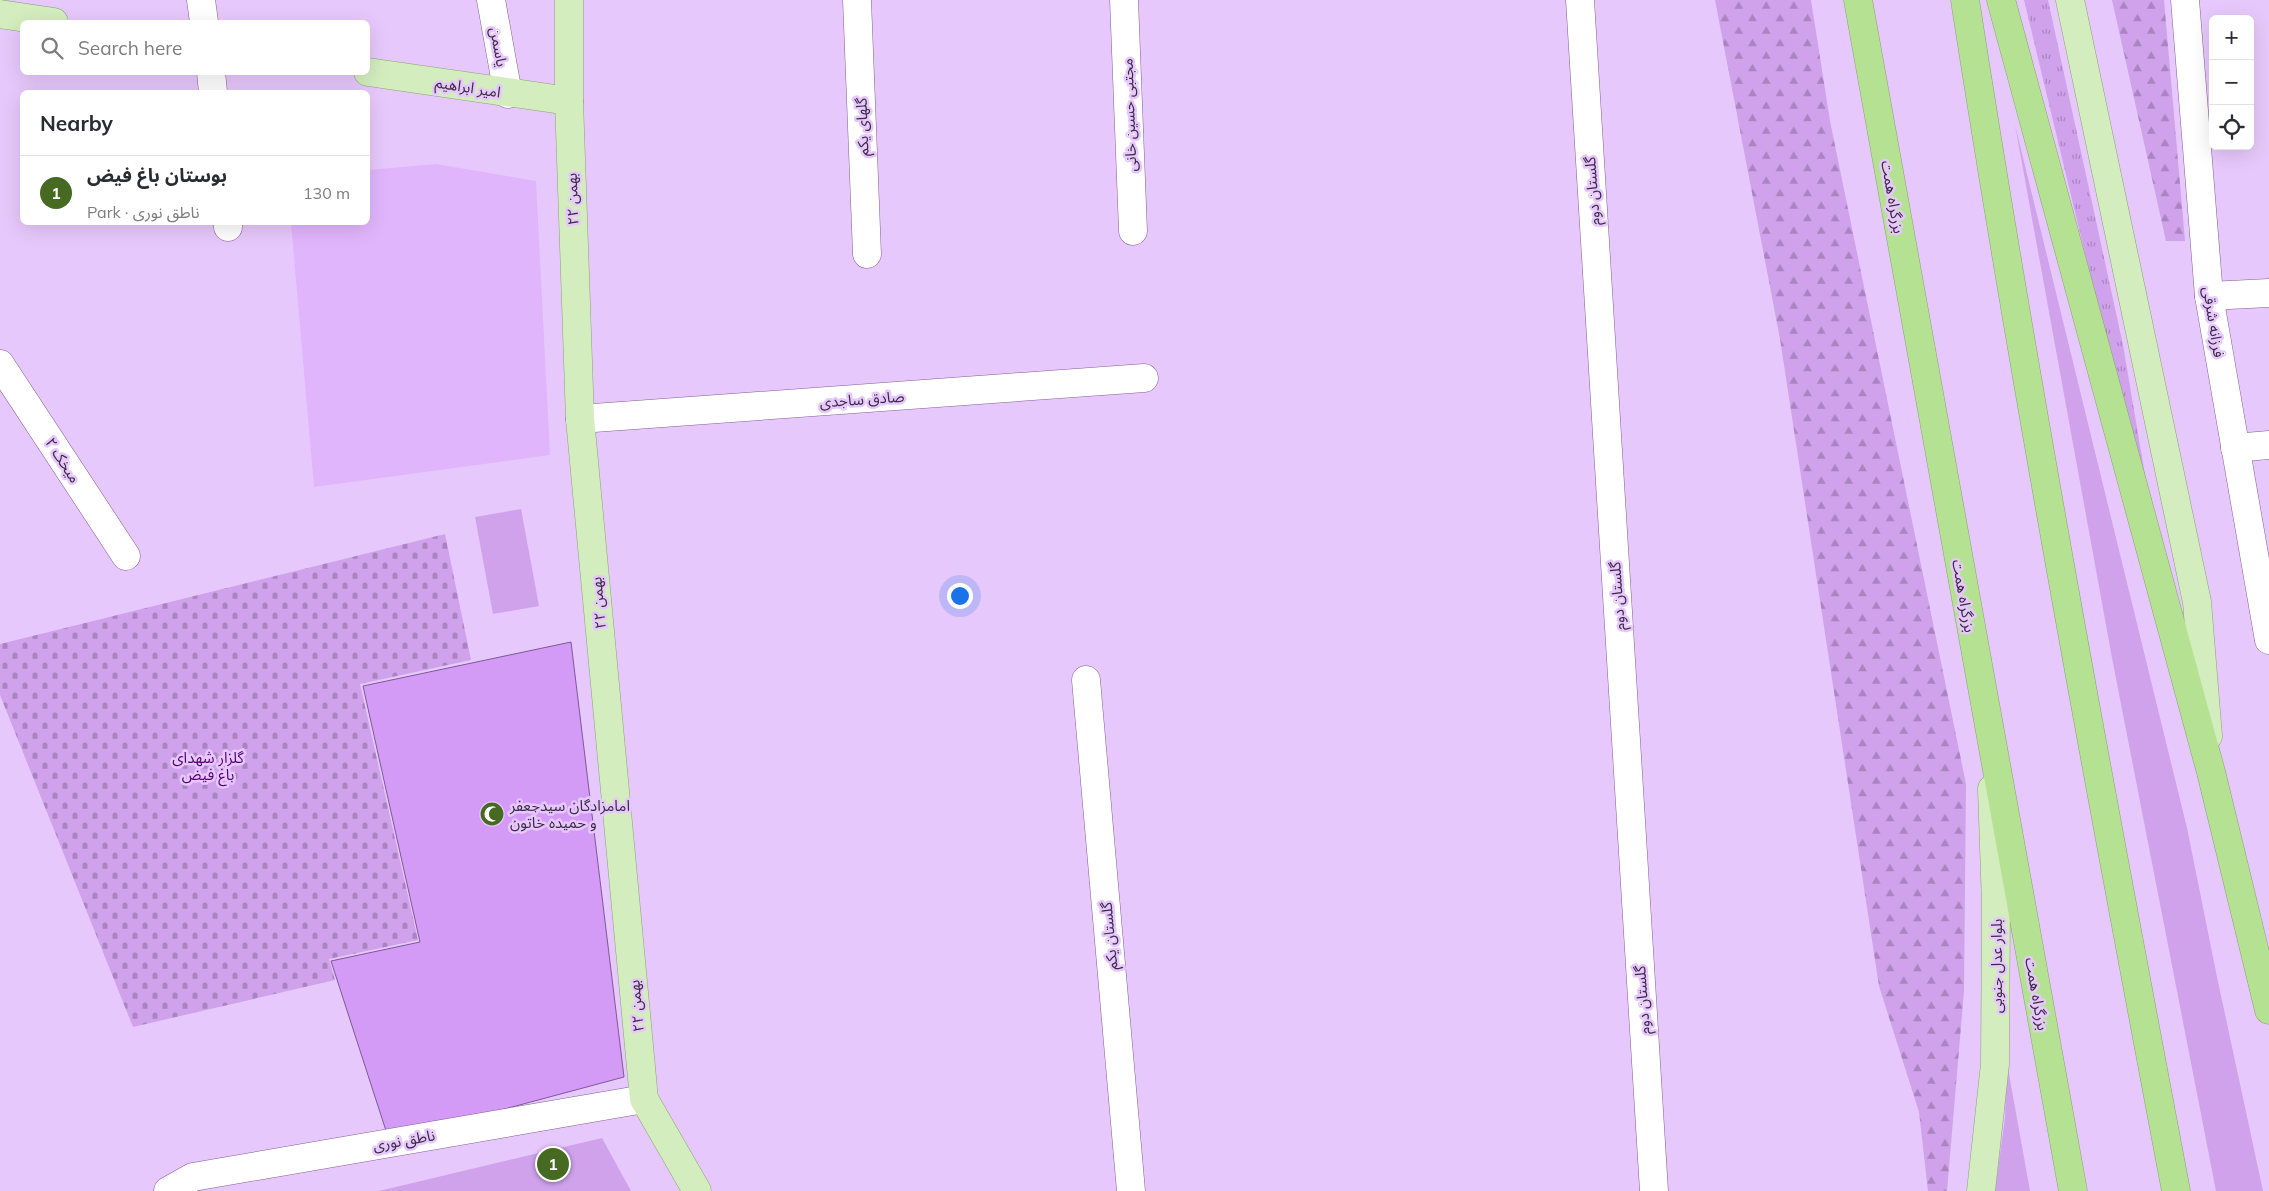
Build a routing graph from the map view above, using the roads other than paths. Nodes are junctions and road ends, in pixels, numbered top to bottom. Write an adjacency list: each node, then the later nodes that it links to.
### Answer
1 (200, 0): 14 (street)
2 (491, 0): 18 (street, یاسمن)
3 (569, 0): 19 (main road, ۲۲ بهمن)
4 (857, 0): 21 (street, گلهای یکم)
5 (1124, 0): 20 (street, مجتبی حسین خانی)
6 (1580, 0): 39 (street, گلستان دوم)
7 (1858, 0): 32 (highway, بزرگراه همت)
8 (1965, 0): 42 (highway)
9 (2001, 0): 33 (highway)
10 (2070, 0): 33 (main road)
11 (2185, 0): 23 (street, فرزانه شرقی)
12 (0, 14): 13 (main road)
13 (40, 20)
14 (204, 20)
15 (370, 72): 18 (main road, امیر ابراهیم)
16 (211, 75): 17 (street)
17 (213, 90)
18 (508, 94): 19 (main road, امیر ابراهیم)
19 (569, 101): 26 (main road, ۲۲ بهمن)
20 (1133, 231)
21 (867, 254)
22 (2269, 293): 23 (street)
23 (2209, 296): 28 (street, فرزانه شرقی)
24 (0, 364): 29 (street, میخک ۲)
25 (1144, 378): 26 (street, صادق ساجدی)
26 (580, 419): 35 (main road, ۲۲ بهمن)
27 (2269, 445): 28 (street)
28 (2235, 448): 30 (street, فرزانه شرقی)
29 (126, 556)
30 (2269, 640)
31 (1086, 680): 38 (street, گلستان یکم)
32 (1990, 740): 40 (main road, بلوار عدل جنوبی); 41 (highway, بزرگراه همت)
33 (2211, 772): 34 (highway)
34 (2269, 1010)
35 (644, 1099): 36 (street, ناطق نوری); 37 (main road, ۲۲ بهمن)
36 (168, 1191)
37 (697, 1191)
38 (1131, 1191)
39 (1654, 1191)
40 (1981, 1191)
41 (2073, 1191)
42 (2176, 1191)

